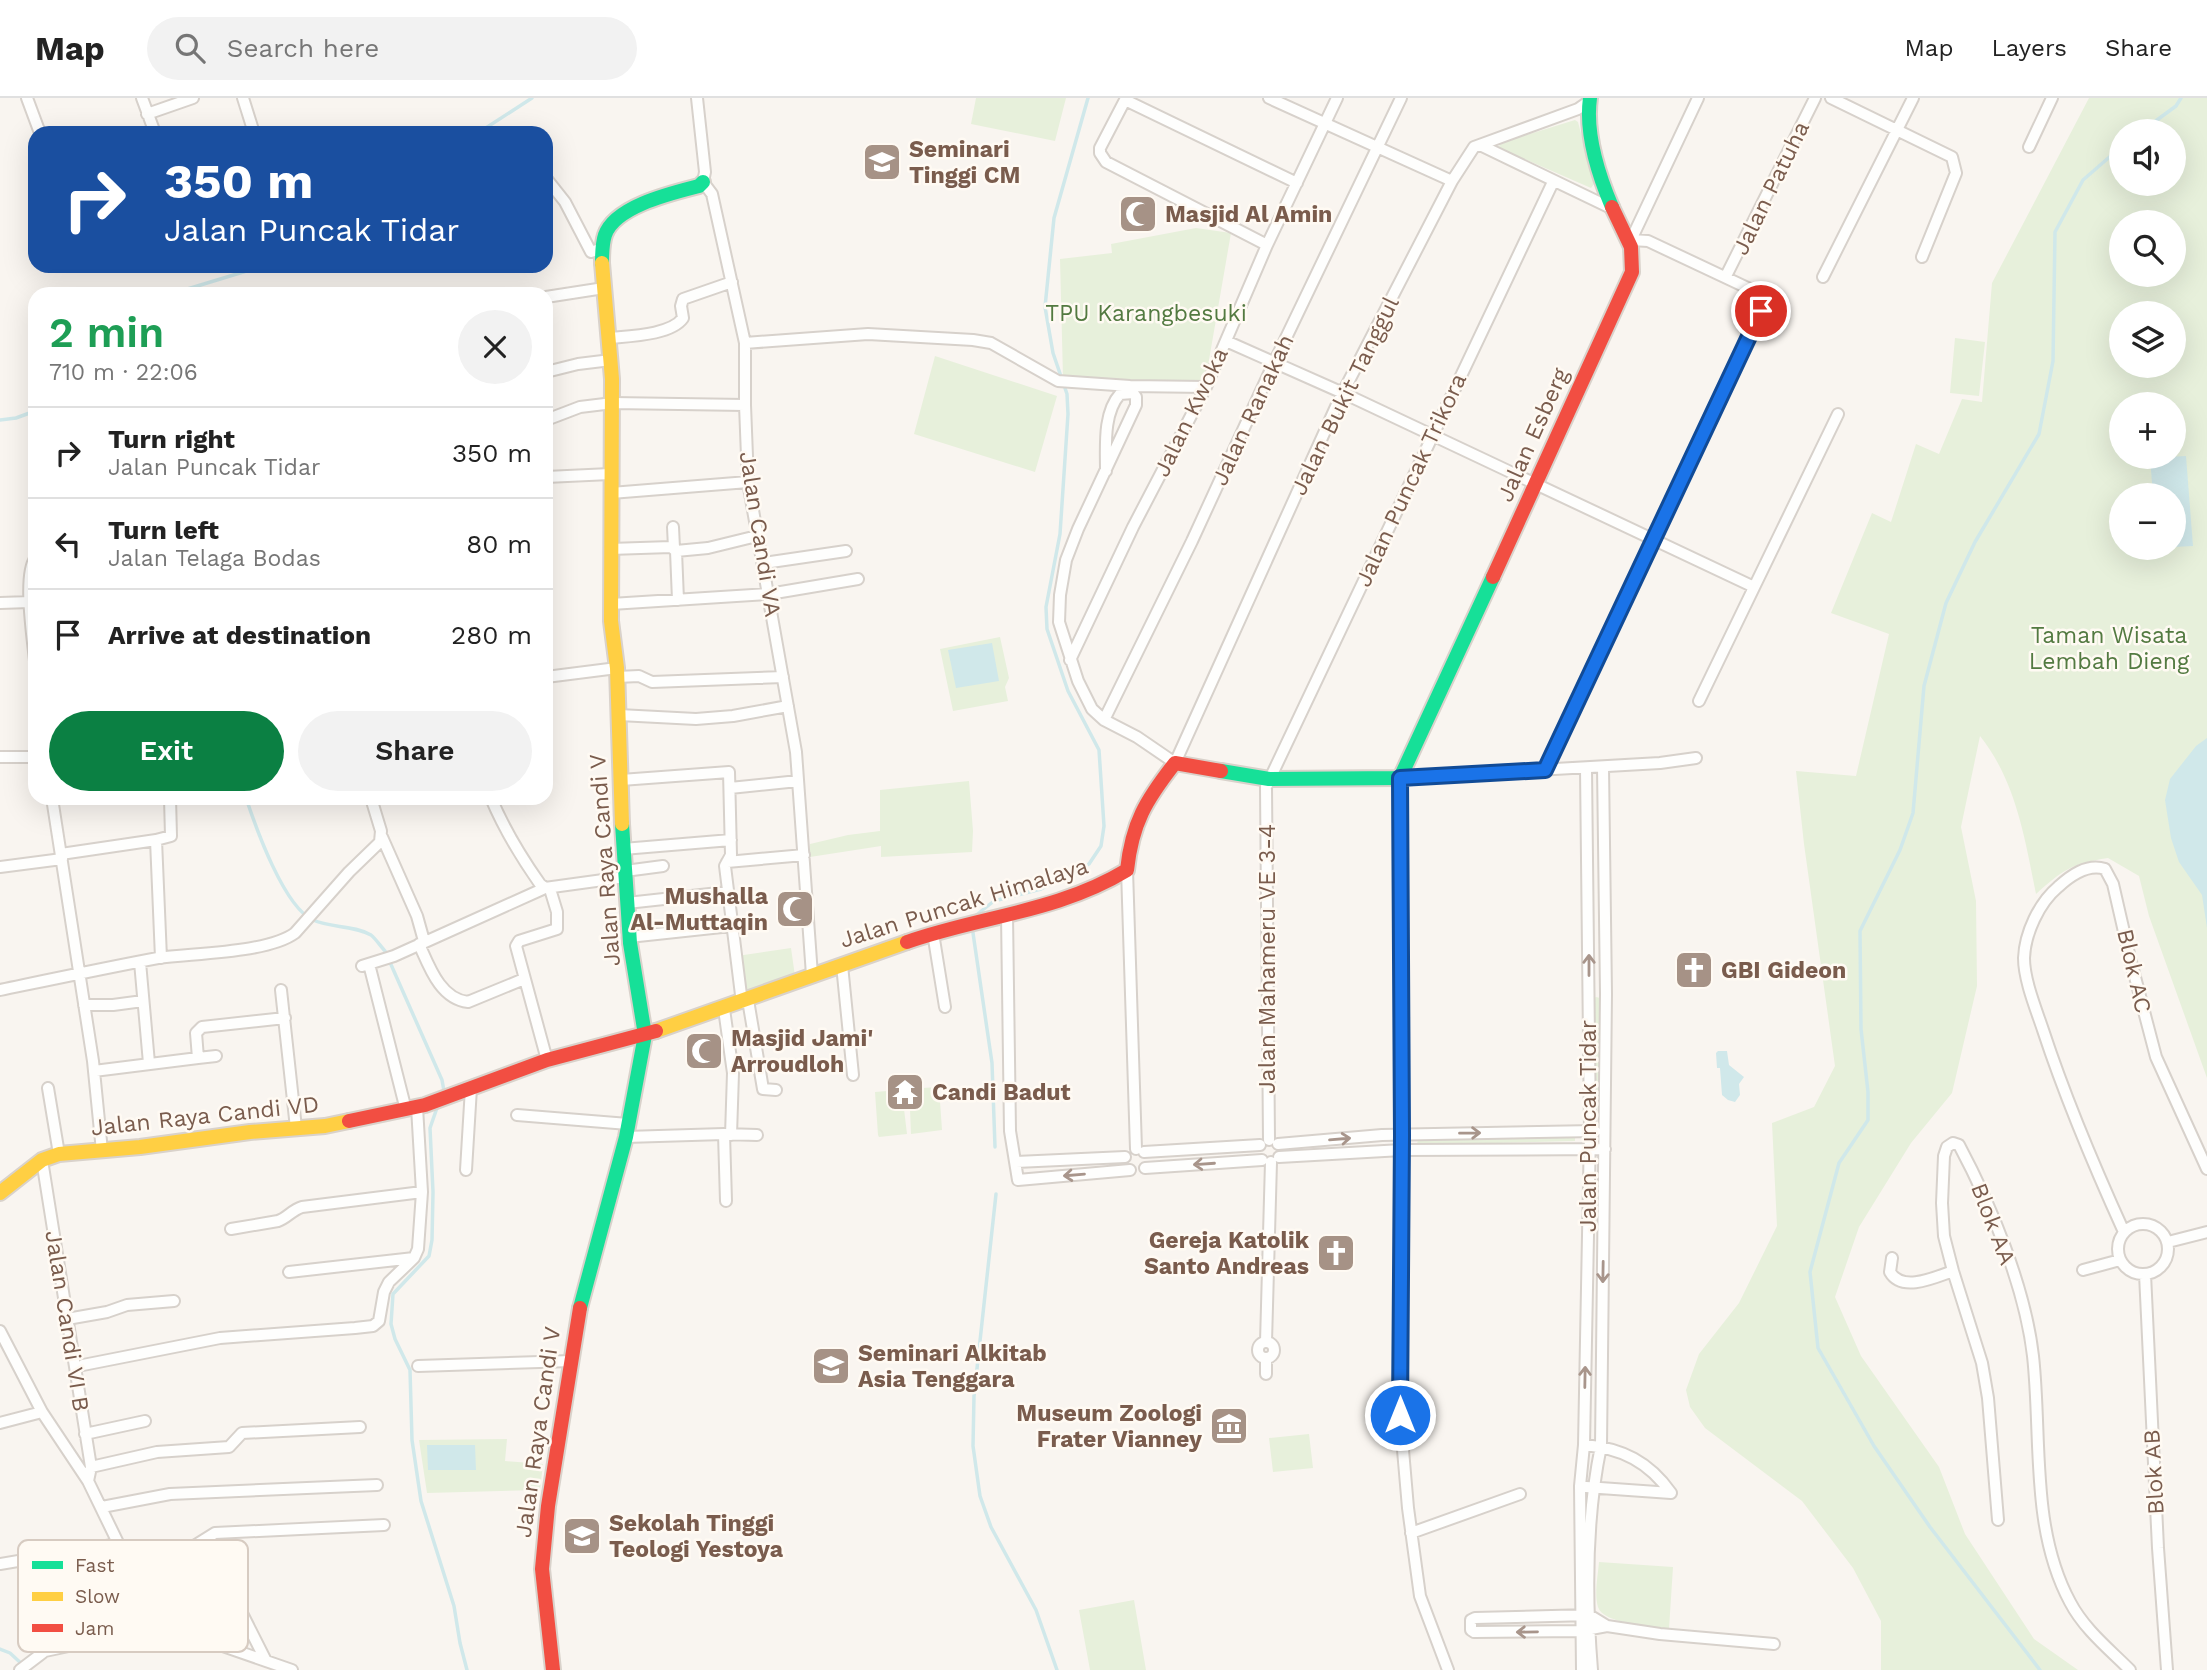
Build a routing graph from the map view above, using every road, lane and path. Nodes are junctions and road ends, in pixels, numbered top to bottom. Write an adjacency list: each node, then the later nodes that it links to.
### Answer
1 (27, 98): 18 (street)
2 (142, 98): 16 (street)
3 (193, 98): 16 (street)
4 (243, 98): 20 (street)
5 (698, 98): 26 (street, Jalan Candi VA)
6 (1269, 98): 17 (street)
7 (1337, 98): 17 (street, Jalan Kwoka)
8 (1401, 98): 22 (street, Jalan Ranakah)
9 (1698, 98): 31 (street)
10 (1815, 98): 35 (street, Jalan Patuha)
11 (1831, 98): 21 (street)
12 (1913, 98): 21 (street)
13 (2052, 98): 24 (street)
14 (1125, 99): 28 (street); 32 (street)
15 (1589, 100): 23 (street, Jalan Bukit Tanggul); 30 (street, Jalan Esberg)
16 (148, 114): 19 (street)
17 (1325, 124): 22 (street); 28 (street, Jalan Kwoka)
18 (37, 126)
19 (152, 126)
20 (252, 126)
21 (1898, 129): 34 (street); 36 (street)
22 (1377, 145): 25 (street); 44 (street, Jalan Ranakah)
23 (1480, 145): 25 (street, Jalan Bukit Tanggul); 27 (street)
24 (2029, 147)
25 (1452, 181): 47 (street, Jalan Bukit Tanggul)
26 (703, 182): 33 (street, Jalan Raya Candi V); 37 (street, Jalan Candi VA)
27 (1553, 182): 30 (street); 52 (street, Jalan Puncak Trikora)
28 (1297, 183): 32 (street, Jalan Kwoka)
29 (553, 187): 33 (street)
30 (1613, 209): 31 (street, Jalan Esberg)
31 (1630, 240): 35 (street); 57 (street, Jalan Esberg)
32 (1267, 245): 41 (street, Jalan Kwoka)
33 (603, 248): 38 (street, Jalan Raya Candi V)
34 (1922, 257)
35 (1726, 276): 61 (street)
36 (1823, 278)
37 (733, 282): 40 (street); 42 (street, Jalan Candi VA)
38 (604, 288): 39 (street); 40 (street, Jalan Raya Candi V)
39 (553, 296)
40 (610, 338): 43 (street, Jalan Raya Candi V)
41 (1226, 341): 44 (street); 46 (street, Jalan Kwoka)
42 (745, 343): 46 (street); 49 (street, Jalan Candi VA)
43 (611, 360): 45 (street); 48 (street, Jalan Raya Candi V)
44 (1275, 362): 47 (street); 80 (street, Jalan Ranakah)
45 (553, 370)
46 (1206, 387): 73 (street, Jalan Kwoka)
47 (1343, 393): 52 (street); 84 (street, Jalan Bukit Tanggul)
48 (612, 402): 49 (street); 51 (street); 54 (street, Jalan Raya Candi V)
49 (745, 405): 56 (street, Jalan Candi VA)
50 (1838, 414): 67 (street)
51 (553, 417)
52 (1432, 435): 57 (street); 89 (street, Jalan Puncak Trikora)
53 (1106, 471): 53 (street); 73 (street)
54 (610, 474): 55 (street); 58 (street, Jalan Raya Candi V)
55 (553, 477)
56 (748, 482): 58 (street); 60 (street, Jalan Candi VA)
57 (1536, 485): 61 (street); 88 (street, Jalan Esberg)
58 (611, 493): 62 (street, Jalan Raya Candi V)
59 (673, 527): 63 (street)
60 (757, 536): 63 (street); 65 (street, Jalan Candi VA)
61 (1654, 539): 67 (street); 87 (street)
62 (610, 549): 63 (street); 72 (street, Jalan Raya Candi V)
63 (675, 549): 69 (street)
64 (846, 551): 65 (street)
65 (764, 563): 68 (street, Jalan Candi VA)
66 (858, 579): 68 (street)
67 (1754, 587): 77 (street)
68 (769, 594): 69 (street); 76 (street, Jalan Candi VA)
69 (678, 600): 72 (street)
70 (0, 603): 71 (street)
71 (28, 604)
72 (611, 604): 74 (street, Jalan Raya Candi V)
73 (1070, 660): 80 (street)
74 (617, 673): 75 (street); 76 (street); 79 (street, Jalan Raya Candi V)
75 (553, 677)
76 (783, 677): 78 (street, Jalan Candi VA)
77 (1699, 701)
78 (788, 706): 79 (street); 91 (street, Jalan Candi VA)
79 (619, 715): 90 (street, Jalan Raya Candi V)
80 (1104, 720): 84 (street)
81 (0, 757): 82 (street)
82 (28, 757)
83 (1696, 758): 85 (street)
84 (1175, 763): 89 (street); 106 (street)
85 (1603, 767): 86 (street); 111 (street, Jalan Puncak Tidar)
86 (1586, 768): 87 (street); 110 (street, Jalan Puncak Tidar)
87 (1545, 770): 88 (street)
88 (1400, 778): 89 (street); 152 (street)
89 (1269, 779): 153 (street, Jalan Mahameru VE 3-4)
90 (621, 780): 92 (street); 100 (street, Jalan Raya Candi V)
91 (799, 781): 92 (street); 101 (street, Jalan Candi VA)
92 (730, 789): 99 (street)
93 (53, 805): 102 (street)
94 (170, 805): 98 (street)
95 (373, 805): 97 (street)
96 (494, 805): 108 (street)
97 (382, 837): 117 (street); 118 (street)
98 (156, 840): 102 (street); 118 (street)
99 (731, 840): 100 (street); 103 (street)
100 (623, 849): 107 (street, Jalan Raya Candi V)
101 (804, 855): 103 (street); 122 (street, Jalan Candi VA)
102 (62, 856): 105 (street); 121 (street)
103 (727, 862): 109 (street)
104 (663, 866): 107 (street)
105 (0, 867)
106 (1127, 870): 113 (street, Jalan Puncak Himalaya); 158 (street)
107 (625, 874): 108 (street); 112 (street, Jalan Raya Candi V)
108 (548, 889): 117 (street); 123 (street)
109 (728, 892): 112 (street); 114 (street)
110 (1588, 894): 111 (street); 124 (street, Jalan Puncak Tidar, one-way to 110)
111 (1605, 894): 125 (street, Jalan Puncak Tidar)
112 (627, 903): 116 (street, Jalan Raya Candi V)
113 (1007, 915): 115 (street, Jalan Puncak Himalaya); 163 (street)
114 (731, 926): 116 (street); 129 (street)
115 (933, 933): 120 (street, Jalan Puncak Himalaya); 131 (street)
116 (629, 937): 134 (street, Jalan Raya Candi V)
117 (422, 943): 123 (street); 144 (street)
118 (161, 958): 119 (street)
119 (140, 962): 121 (street); 128 (street)
120 (842, 965): 122 (street, Jalan Puncak Himalaya); 140 (street)
121 (80, 973): 126 (street); 130 (street)
122 (812, 975): 129 (street, Jalan Puncak Himalaya)
123 (524, 979): 137 (street)
124 (1589, 989): 125 (street); 149 (street, Jalan Puncak Tidar)
125 (1606, 989): 148 (street, Jalan Puncak Tidar)
126 (0, 990)
127 (281, 990): 133 (street)
128 (144, 1001): 130 (street); 138 (street)
129 (745, 1001): 132 (street, Jalan Puncak Himalaya); 143 (street)
130 (84, 1005): 139 (street)
131 (945, 1007)
132 (724, 1009): 134 (street, Jalan Puncak Himalaya); 150 (street)
133 (285, 1018): 136 (street); 146 (street)
134 (645, 1035): 137 (street, Jalan Raya Candi VD); 147 (street, Jalan Raya Candi V)
135 (216, 1056): 136 (street)
136 (198, 1058): 138 (street)
137 (547, 1060): 141 (street, Jalan Raya Candi VD)
138 (149, 1063): 139 (street)
139 (94, 1071): 157 (street)
140 (853, 1076)
141 (471, 1087): 144 (street, Jalan Raya Candi VD); 166 (street)
142 (48, 1088): 159 (street)
143 (776, 1090)
144 (416, 1107): 146 (street, Jalan Raya Candi VD); 168 (street)
145 (517, 1115): 147 (street)
146 (296, 1128): 157 (street, Jalan Raya Candi VD)
147 (627, 1130): 150 (street); 185 (street, Jalan Raya Candi V)
148 (1605, 1130): 149 (street); 155 (street, Jalan Puncak Tidar)
149 (1590, 1132): 152 (street, one-way to 149); 154 (street, Jalan Puncak Tidar)
150 (727, 1135): 151 (street); 170 (street)
151 (757, 1135)
152 (1402, 1135): 153 (street, one-way to 152); 156 (street)
153 (1269, 1143): 158 (street); 162 (street); 162 (street)
154 (1589, 1149): 155 (street); 156 (street); 194 (street, Jalan Puncak Tidar, one-way to 154)
155 (1605, 1149): 195 (street, Jalan Puncak Tidar, one-way to 195)
156 (1402, 1150): 162 (street); 204 (street)
157 (102, 1151): 159 (street, Jalan Raya Candi VD)
158 (1140, 1151): 160 (street); 164 (street)
159 (59, 1154): 161 (street, Jalan Raya Candi VD)
160 (1125, 1157): 163 (street); 167 (street)
161 (42, 1160): 169 (street, Jalan Raya Candi VD); 183 (street, Jalan Candi VI B)
162 (1271, 1160): 164 (street, one-way to 164); 188 (street)
163 (1016, 1162): 167 (street, one-way to 163)
164 (1145, 1168): 167 (street)
165 (2207, 1169): 172 (street, Blok AC)
166 (466, 1170)
167 (1130, 1170)
168 (422, 1192): 171 (street); 175 (street)
169 (0, 1193)
170 (726, 1201)
171 (231, 1229)
172 (2124, 1232): 174 (street); 177 (street)
173 (2207, 1232): 174 (street)
174 (2168, 1242): 181 (street)
175 (414, 1258): 180 (street); 186 (street)
176 (1892, 1258): 179 (street)
177 (2120, 1260): 178 (street); 181 (street)
178 (2083, 1270)
179 (1953, 1271): 202 (street, Blok AA); 223 (street, Blok AA)
180 (289, 1272)
181 (2145, 1274): 224 (street, Blok AB)
182 (174, 1301): 183 (street)
183 (67, 1319): 193 (street, Jalan Candi VI B)
184 (0, 1331): 189 (street)
185 (571, 1361): 187 (street); 219 (street, Jalan Raya Candi V)
186 (83, 1365)
187 (418, 1366)
188 (1266, 1374)
189 (42, 1412): 191 (street); 197 (street)
190 (145, 1421): 193 (street)
191 (0, 1423)
192 (360, 1427): 196 (street)
193 (85, 1434): 196 (street, Jalan Candi VI B)
194 (1584, 1445): 195 (street); 199 (street, Jalan Puncak Tidar)
195 (1601, 1446): 199 (street, Jalan Puncak Tidar); 199 (street)
196 (91, 1467): 197 (street, Jalan Candi VI B)
197 (88, 1481): 201 (street)
198 (377, 1485): 201 (street)
199 (1586, 1487): 209 (street, Jalan Puncak Tidar)
200 (1520, 1494): 204 (street)
201 (102, 1507): 205 (street)
202 (1998, 1520)
203 (384, 1525): 206 (street)
204 (1411, 1533): 220 (street)
205 (116, 1540)
206 (205, 1540)
207 (18, 1561): 208 (street)
208 (0, 1564)
209 (1585, 1615): 211 (street); 212 (street, Jalan Puncak Tidar); 212 (street, one-way to 209)
210 (248, 1625): 216 (street)
211 (1607, 1626): 212 (street); 213 (street)
212 (1585, 1631): 221 (street, Jalan Puncak Tidar); 222 (street, Jalan Puncak Tidar)
213 (1774, 1644)
214 (47, 1652): 217 (street)
215 (241, 1652): 216 (street)
216 (266, 1661): 218 (street)
217 (20, 1670)
218 (289, 1670)
219 (553, 1670)
220 (1448, 1670)
221 (1582, 1670)
222 (1592, 1670)
223 (2130, 1670)
224 (2167, 1670)

